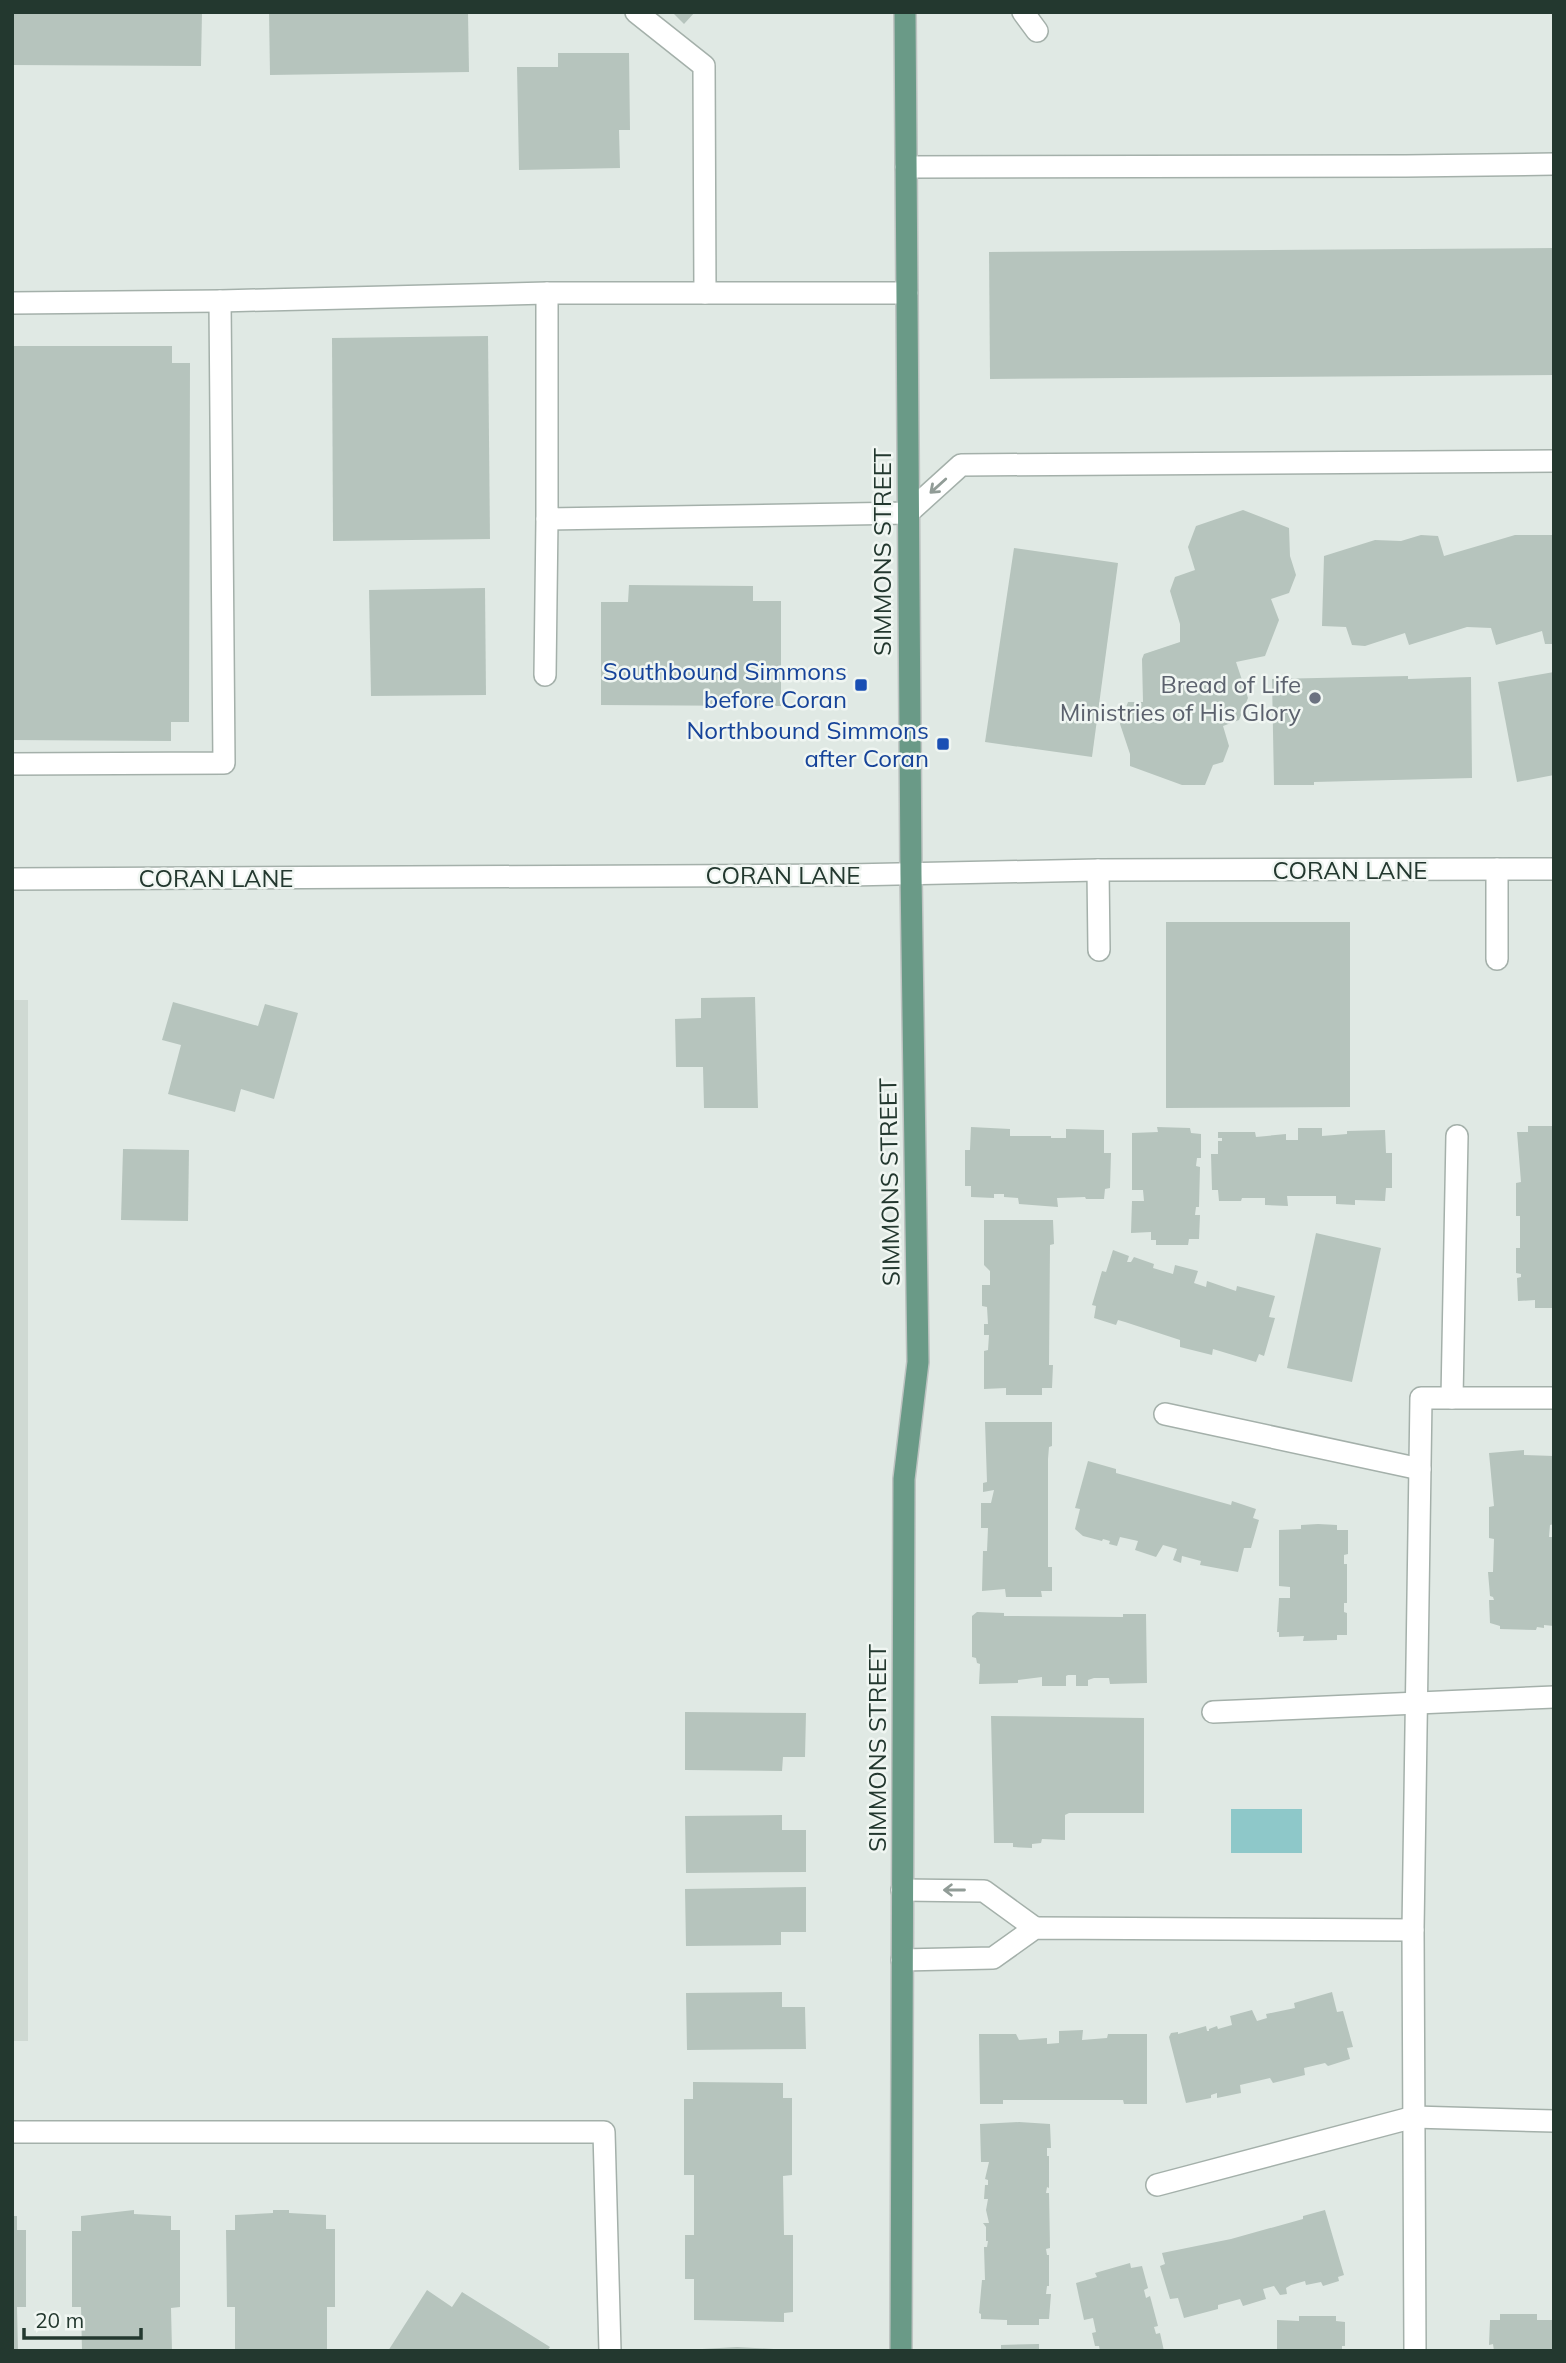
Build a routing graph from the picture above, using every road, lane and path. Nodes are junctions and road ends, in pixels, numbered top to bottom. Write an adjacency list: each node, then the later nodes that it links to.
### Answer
1 (636, 12): 8 (street)
2 (905, 12): 6 (main road, SIMMONS STREET)
3 (1023, 12): 4 (street)
4 (1037, 31)
5 (1554, 164): 6 (street)
6 (906, 167): 9 (main road, SIMMONS STREET)
7 (547, 293): 8 (street); 10 (street); 14 (street)
8 (705, 293): 9 (street)
9 (907, 293): 13 (main road, SIMMONS STREET)
10 (220, 301): 11 (street); 16 (street)
11 (12, 303)
12 (1554, 461): 13 (street, one-way to 13)
13 (908, 513): 14 (street); 20 (main road, SIMMONS STREET)
14 (547, 519): 15 (street)
15 (545, 675)
16 (12, 764)
17 (1497, 869): 18 (street, CORAN LANE); 19 (street, CORAN LANE); 23 (street)
18 (1554, 869)
19 (1098, 870): 20 (street, CORAN LANE); 22 (street)
20 (911, 875): 21 (street, CORAN LANE); 32 (main road, SIMMONS STREET)
21 (12, 879)
22 (1099, 950)
23 (1497, 959)
24 (1457, 1136): 25 (street)
25 (1452, 1398): 26 (street); 28 (street)
26 (1554, 1398)
27 (1165, 1414): 28 (street)
28 (1420, 1469): 30 (street)
29 (1554, 1697): 30 (street)
30 (1418, 1704): 31 (street); 34 (street)
31 (1213, 1712)
32 (902, 1890): 33 (street, one-way to 32); 35 (main road, SIMMONS STREET)
33 (1035, 1928): 34 (street); 35 (street)
34 (1413, 1930): 36 (street)
35 (902, 1960): 41 (main road, SIMMONS STREET)
36 (1414, 2117): 37 (street); 39 (street); 42 (street)
37 (1554, 2121)
38 (12, 2132): 40 (street)
39 (1157, 2185)
40 (610, 2351)
41 (901, 2351)
42 (1415, 2351)

